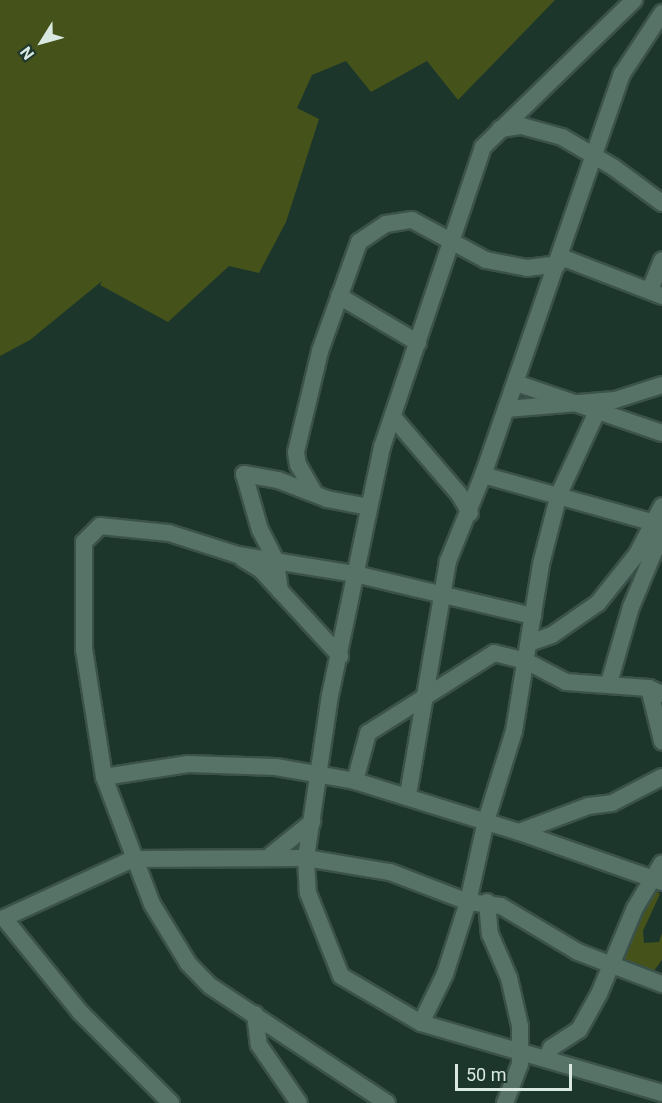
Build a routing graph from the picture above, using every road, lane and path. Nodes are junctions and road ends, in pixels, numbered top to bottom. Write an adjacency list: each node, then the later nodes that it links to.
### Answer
1 (634, 0): 3 (street)
2 (662, 13): 4 (street)
3 (500, 129): 4 (street); 6 (street)
4 (594, 157): 5 (street); 7 (street)
5 (662, 203)
6 (452, 242): 7 (street); 10 (street); 11 (street)
7 (560, 260): 9 (street); 12 (street)
8 (662, 260): 9 (street)
9 (656, 293)
10 (339, 296): 11 (street); 20 (street)
11 (418, 343): 17 (street)
12 (516, 384): 14 (street); 16 (street)
13 (662, 385): 15 (street)
14 (579, 404): 15 (street); 16 (street)
15 (600, 405): 18 (street); 21 (street)
16 (506, 410): 19 (street)
17 (393, 417): 23 (street); 24 (street)
18 (662, 433)
19 (483, 475): 21 (street); 24 (street)
20 (315, 494): 23 (street); 27 (street)
21 (560, 494): 25 (street); 31 (street)
22 (662, 506): 25 (street)
23 (369, 507): 28 (street)
24 (470, 513): 30 (street)
25 (659, 527): 32 (street); 35 (street)
26 (238, 555): 27 (street); 29 (street); 40 (street)
27 (276, 561): 28 (street); 29 (street)
28 (356, 574): 30 (street); 33 (street)
29 (280, 591): 33 (street)
30 (441, 596): 31 (street); 37 (street)
31 (533, 616): 32 (street)
32 (530, 643): 34 (street)
33 (340, 656): 39 (street)
34 (526, 661): 35 (street); 37 (street); 44 (street)
35 (609, 683): 36 (street)
36 (656, 691): 38 (street)
37 (425, 699): 42 (street); 43 (street)
38 (662, 741)
39 (317, 775): 40 (street); 42 (street); 45 (street)
40 (104, 777): 49 (street)
41 (662, 777): 46 (street)
42 (355, 781): 43 (street)
43 (408, 795): 44 (street)
44 (486, 821): 46 (street); 52 (street)
45 (312, 822): 47 (street); 48 (street)
46 (519, 832): 51 (street)
47 (271, 855): 48 (street); 49 (street)
48 (306, 858): 52 (street); 57 (street)
49 (133, 859): 56 (street); 61 (street)
50 (662, 863): 51 (street)
51 (657, 881): 54 (street)
52 (468, 902): 53 (street); 57 (street)
53 (487, 902): 54 (street); 58 (street)
54 (611, 963): 55 (street); 59 (street)
55 (662, 984)
56 (255, 1014): 62 (street); 63 (street)
57 (421, 1023): 58 (street)
58 (519, 1052): 59 (street); 64 (street)
59 (547, 1058): 60 (street)
60 (662, 1093)
61 (171, 1103)
62 (299, 1103)
63 (387, 1103)
64 (506, 1103)

